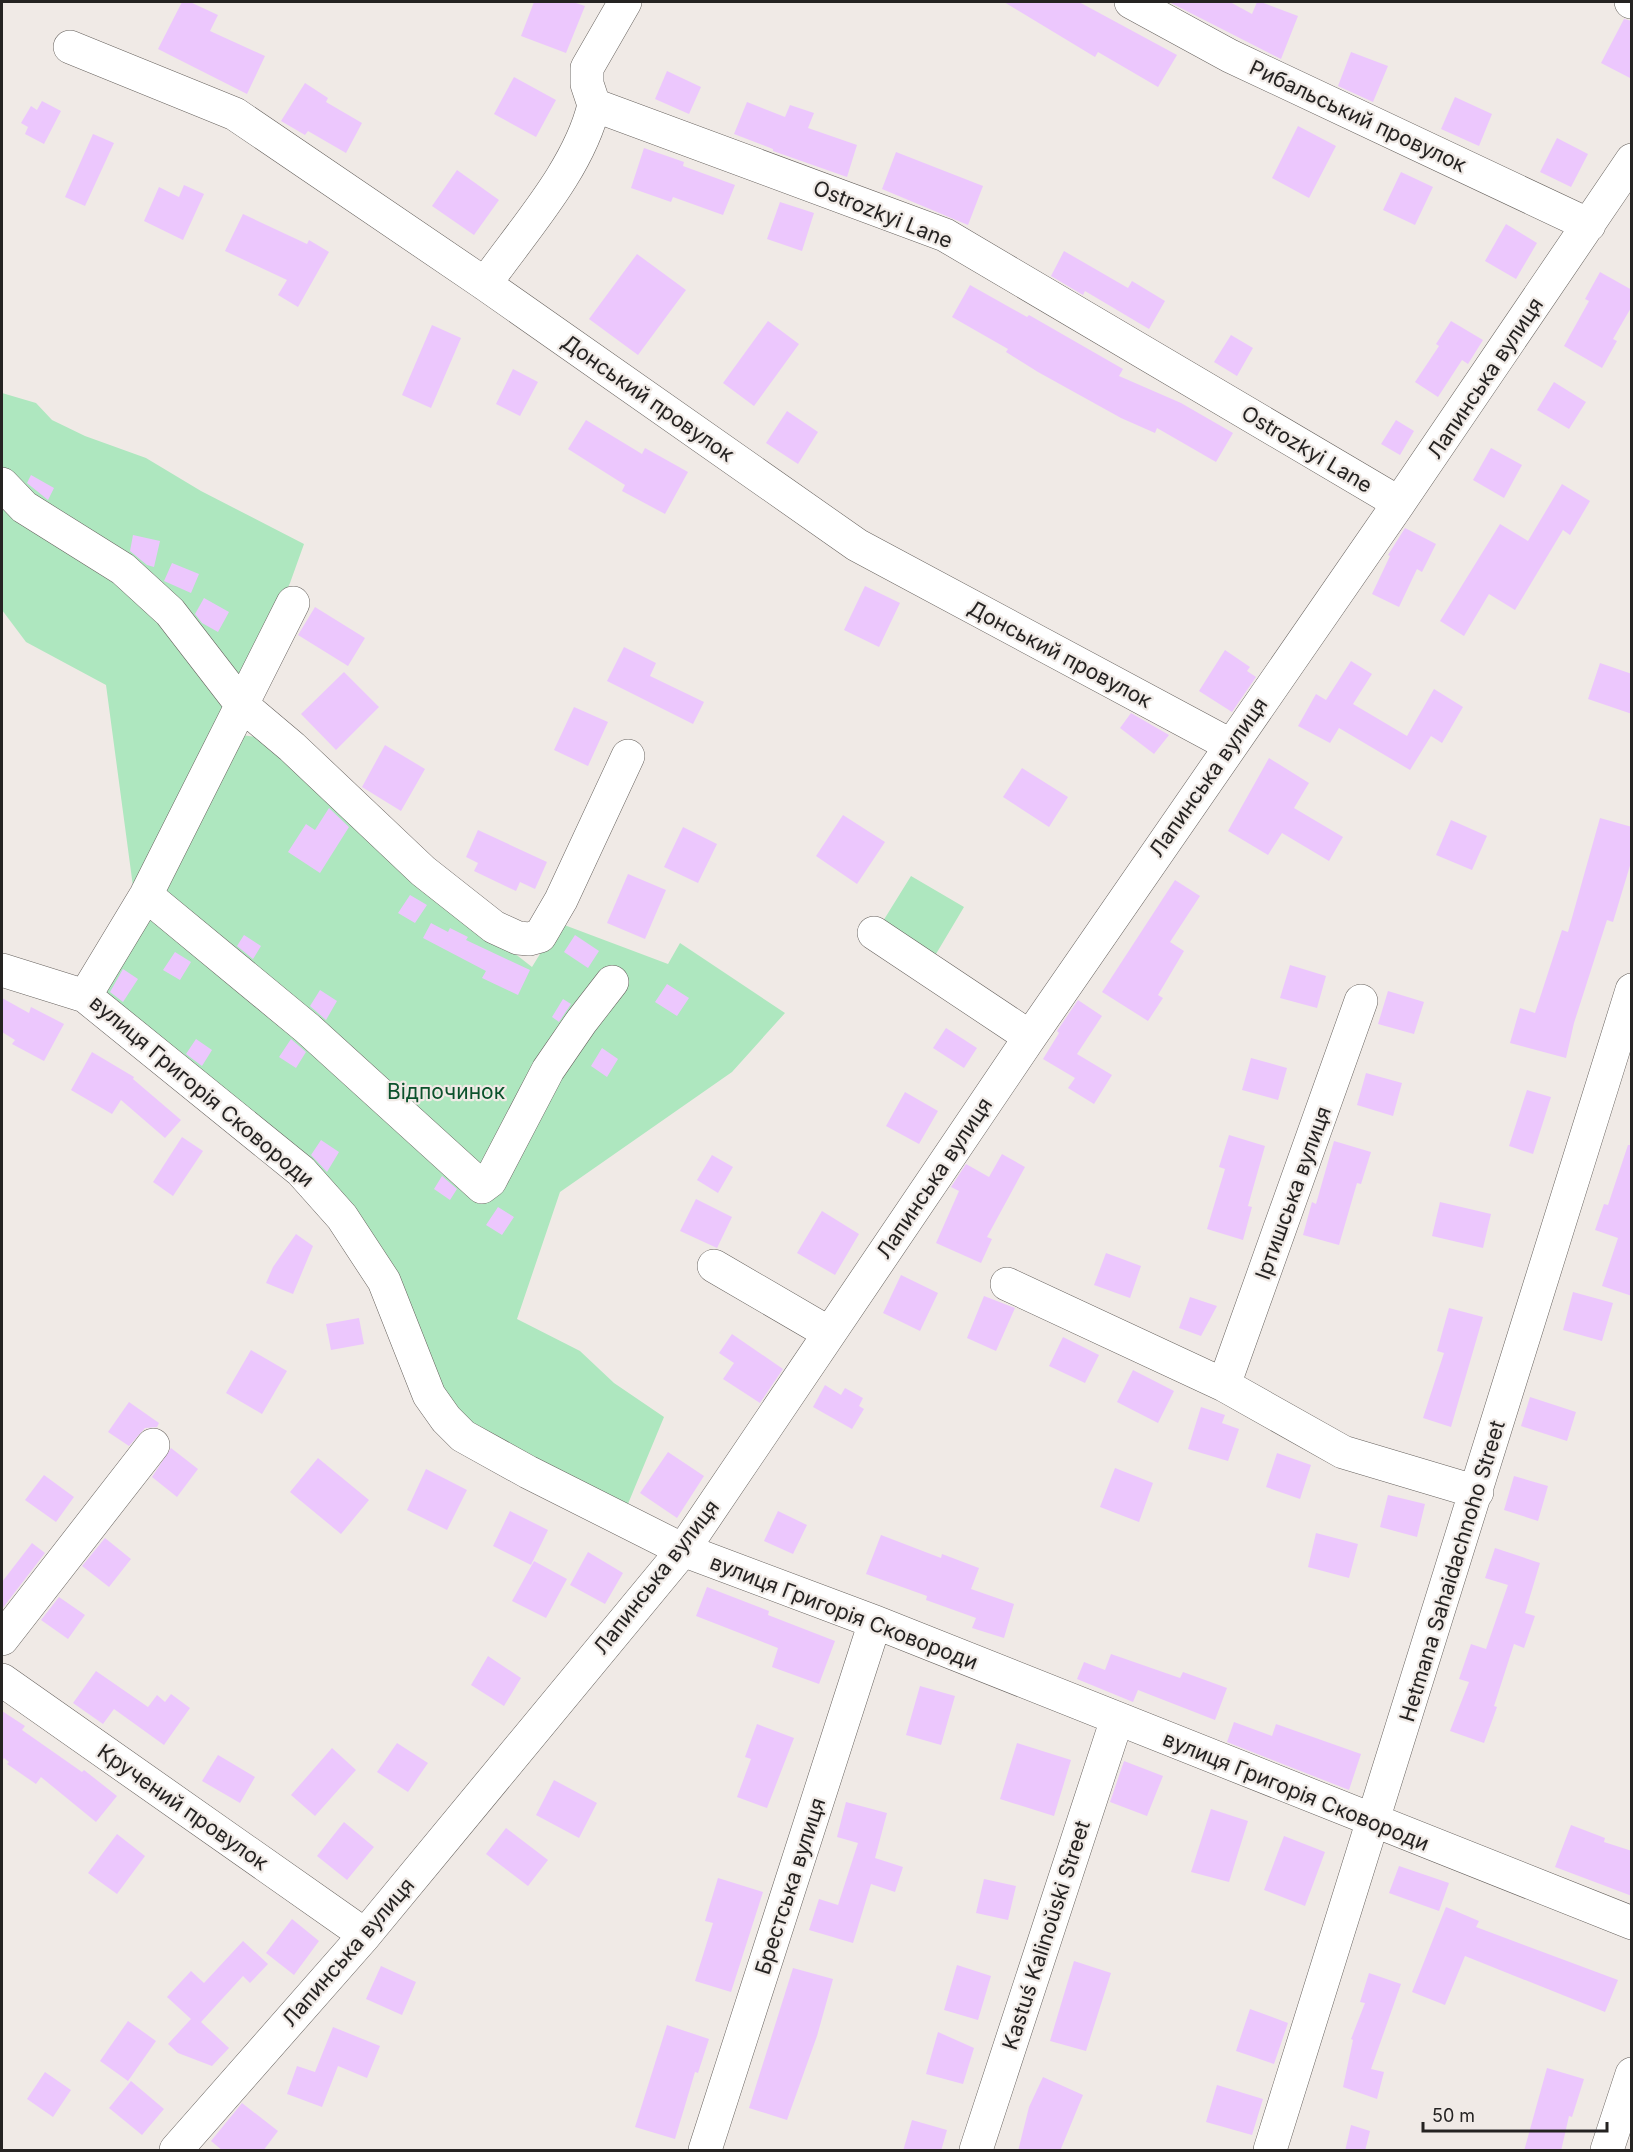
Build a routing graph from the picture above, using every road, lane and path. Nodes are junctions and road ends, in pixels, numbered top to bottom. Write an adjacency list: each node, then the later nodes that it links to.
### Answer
1 (625, 2): 4 (street)
2 (1131, 2): 6 (street, Рибальський провулок)
3 (70, 47): 7 (street, Донський провулок)
4 (594, 105): 7 (street); 9 (street, Ostrozkyi Lane)
5 (1632, 160): 6 (street, Лапинська вулиця)
6 (1589, 225): 9 (street, Лапинська вулиця)
7 (485, 284): 12 (street, Донський провулок)
8 (2, 484): 11 (street)
9 (1399, 504): 12 (street, Лапинська вулиця)
10 (293, 603): 11 (street, вулиця Григорія Сковороди)
11 (241, 704): 13 (street); 14 (street, вулиця Григорія Сковороди)
12 (1230, 745): 21 (street, Лапинська вулиця)
13 (628, 756)
14 (146, 895): 17 (street); 19 (street, вулиця Григорія Сковороди)
15 (874, 933): 21 (street)
16 (2, 970): 19 (street)
17 (612, 982)
18 (1632, 990): 27 (street, Hetmana Sahaidachnoho Street)
19 (85, 996): 28 (street, вулиця Григорія Сковороди)
20 (1361, 1001): 25 (street, Іртишська вулиця)
21 (1030, 1037): 24 (street, Лапинська вулиця)
22 (714, 1266): 24 (street)
23 (1006, 1284): 25 (street)
24 (829, 1333): 28 (street, Лапинська вулиця)
25 (1224, 1384): 27 (street)
26 (153, 1444): 30 (street)
27 (1477, 1492): 33 (street, Hetmana Sahaidachnoho Street)
28 (683, 1550): 29 (street, вулиця Григорія Сковороди); 35 (street, Лапинська вулиця)
29 (875, 1622): 32 (street, вулиця Григорія Сковороди); 38 (street, Брестська вулиця)
30 (2, 1639)
31 (2, 1680): 35 (street, Кручений провулок)
32 (1117, 1719): 33 (street, вулиця Григорія Сковороди); 39 (street, Kastuś Kalinoŭski Street)
33 (1374, 1823): 34 (street, вулиця Григорія Сковороди); 40 (street, Hetmana Sahaidachnoho Street)
34 (1632, 1923)
35 (365, 1935): 37 (street, Лапинська вулиця)
36 (1632, 2074): 41 (street)
37 (176, 2151)
38 (705, 2151)
39 (976, 2151)
40 (1270, 2151)
41 (1607, 2151)

